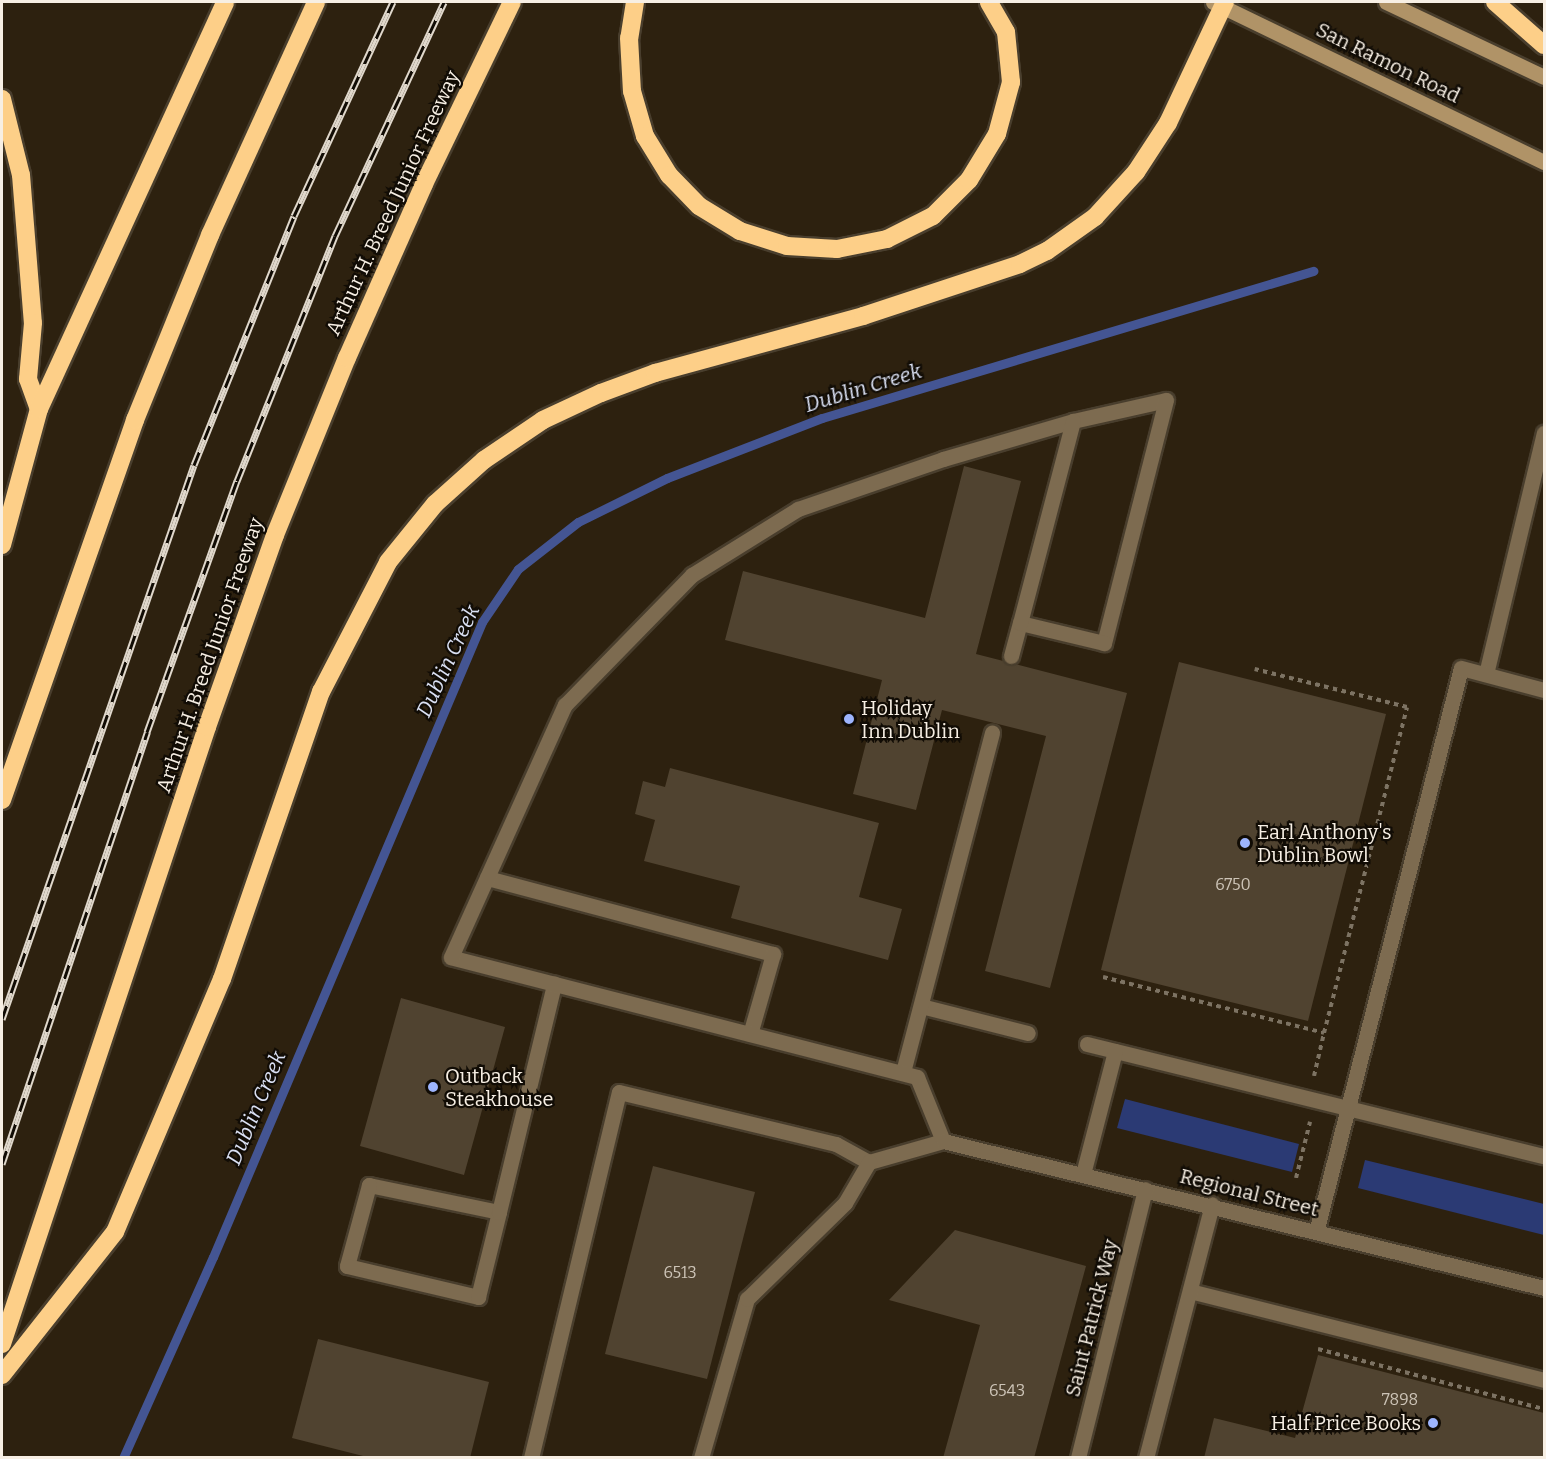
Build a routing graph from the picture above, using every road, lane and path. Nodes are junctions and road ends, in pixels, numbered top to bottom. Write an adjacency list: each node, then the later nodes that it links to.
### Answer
1 (225, 2): 13 (highway)
2 (316, 2): 23 (highway)
3 (512, 2): 44 (highway, Arthur H. Breed Junior Freeway)
4 (635, 2): 5 (highway)
5 (989, 2)
6 (1386, 2): 10 (main road)
7 (1495, 2): 9 (highway)
8 (1220, 3): 12 (main road, San Ramon Road); 46 (highway)
9 (1545, 45)
10 (1545, 77)
11 (2, 99): 13 (highway)
12 (1545, 162)
13 (39, 409): 16 (highway)
14 (1073, 421): 17 (street); 17 (street); 24 (street)
15 (1545, 433): 20 (street)
16 (2, 545)
17 (1020, 623): 18 (street)
18 (1011, 656)
19 (1255, 669): 25 (path)
20 (1486, 674): 21 (street); 33 (street)
21 (1545, 690)
22 (992, 732): 27 (street)
23 (2, 800)
24 (487, 878): 26 (street); 29 (street)
25 (1102, 977)
26 (554, 984): 29 (street); 40 (street)
27 (921, 1006): 28 (street); 32 (street)
28 (1028, 1033)
29 (750, 1034): 32 (street)
30 (1087, 1044): 31 (street)
31 (1115, 1051): 33 (street); 37 (street)
32 (903, 1072): 34 (street)
33 (1348, 1108): 35 (street); 41 (street)
34 (943, 1141): 36 (street); 37 (street, Regional Street)
35 (1545, 1156)
36 (868, 1162): 49 (street); 50 (street)
37 (1083, 1174): 38 (street, Regional Street)
38 (1145, 1189): 39 (street, Regional Street); 51 (street, Saint Patrick Way)
39 (1212, 1204): 41 (street, Regional Street); 43 (street)
40 (499, 1212): 40 (street)
41 (1316, 1232): 42 (street, Regional Street)
42 (1545, 1288)
43 (1190, 1291): 47 (street); 52 (street)
44 (2, 1344)
45 (1315, 1348): 48 (path)
46 (2, 1375)
47 (1545, 1380)
48 (1545, 1409)
49 (531, 1458)
50 (701, 1458)
51 (1078, 1458)
52 (1146, 1458)

